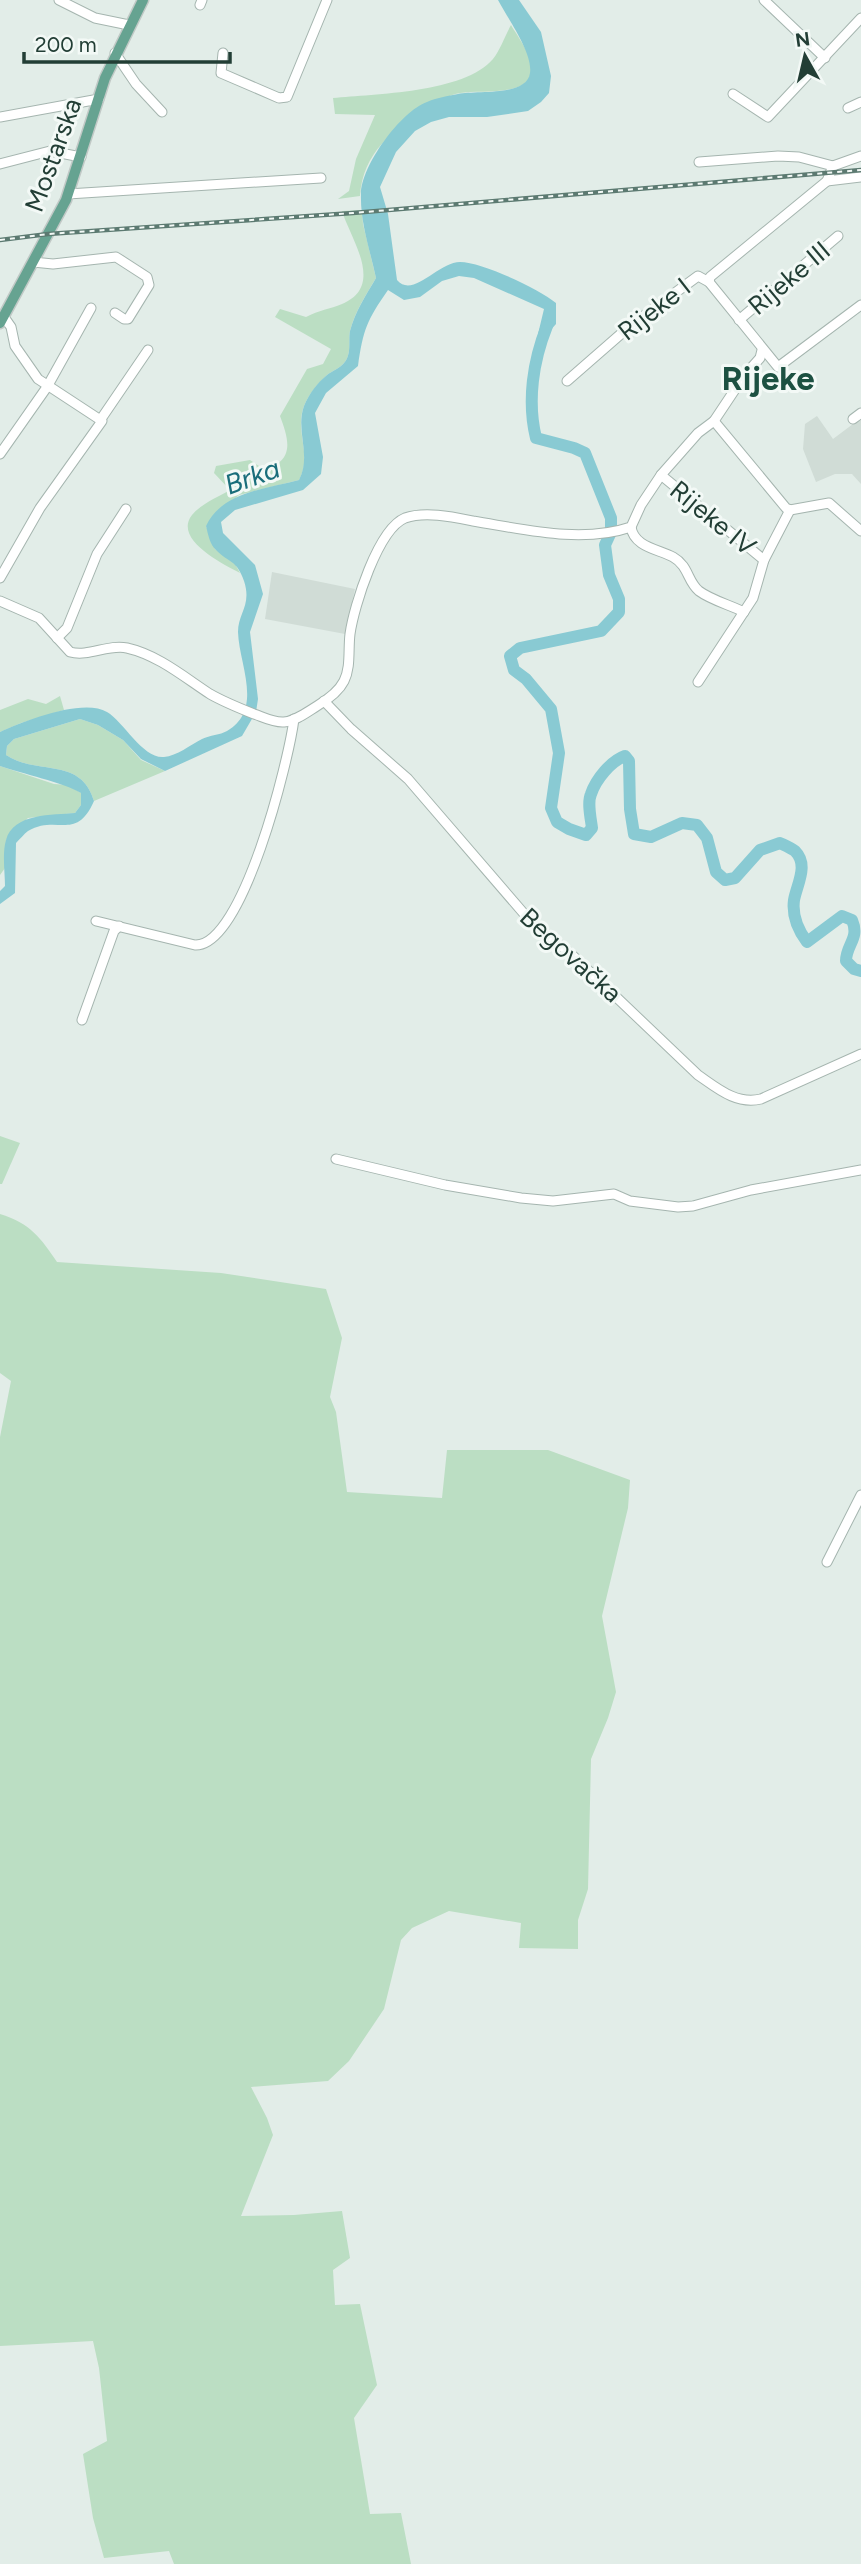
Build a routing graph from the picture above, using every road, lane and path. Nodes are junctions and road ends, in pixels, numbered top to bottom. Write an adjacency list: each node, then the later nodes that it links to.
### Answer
1 (59, 0): 6 (street)
2 (143, 0): 6 (main road, Mostarska)
3 (327, 0): 8 (street)
4 (764, 0): 9 (street)
5 (861, 18): 9 (street)
6 (129, 24): 7 (main road, Mostarska)
7 (116, 53): 11 (main road, Mostarska); 14 (street)
8 (223, 53)
9 (825, 58): 10 (street)
10 (733, 94)
11 (99, 99): 15 (street); 17 (main road, Mostarska)
12 (861, 102): 13 (street)
13 (848, 108)
14 (162, 112)
15 (0, 117)
16 (861, 156): 20 (street)
17 (81, 158): 19 (street); 24 (main road, Mostarska)
18 (699, 162): 20 (street)
19 (0, 164)
20 (833, 166): 23 (street)
21 (861, 177): 23 (street)
22 (321, 178): 24 (street)
23 (827, 181): 27 (street)
24 (68, 194): 26 (main road, Mostarska)
25 (838, 236): 32 (street, Rijeke III)
26 (33, 262): 30 (street); 31 (main road, Mostarska)
27 (709, 282): 32 (street, Rijeke I); 35 (street, Rijeke I)
28 (860, 306): 33 (street)
29 (91, 307): 36 (street)
30 (115, 313)
31 (2, 320): 36 (street)
32 (739, 320): 33 (street, Rijeke I)
33 (762, 350): 40 (street)
34 (148, 351): 38 (street)
35 (566, 381)
36 (47, 387): 38 (street); 41 (street)
37 (861, 412): 39 (street)
38 (101, 419): 48 (street)
39 (853, 419)
40 (714, 421): 42 (street); 44 (street)
41 (0, 454)
42 (661, 475): 45 (street); 47 (street, Rijeke IV)
43 (126, 509): 51 (street)
44 (790, 510): 46 (street); 47 (street)
45 (628, 528): 50 (street); 53 (street)
46 (861, 531)
47 (764, 560): 50 (street)
48 (0, 579)
49 (0, 601): 51 (street)
50 (744, 612): 52 (street)
51 (57, 638): 54 (street)
52 (698, 682)
53 (324, 701): 54 (street); 58 (street, Begovačka)
54 (294, 719): 56 (street)
55 (96, 921): 56 (street)
56 (119, 926): 57 (street)
57 (82, 1020)
58 (861, 1054)
59 (336, 1160): 60 (street)
60 (861, 1170)
61 (861, 1494): 62 (street)
62 (827, 1562)

